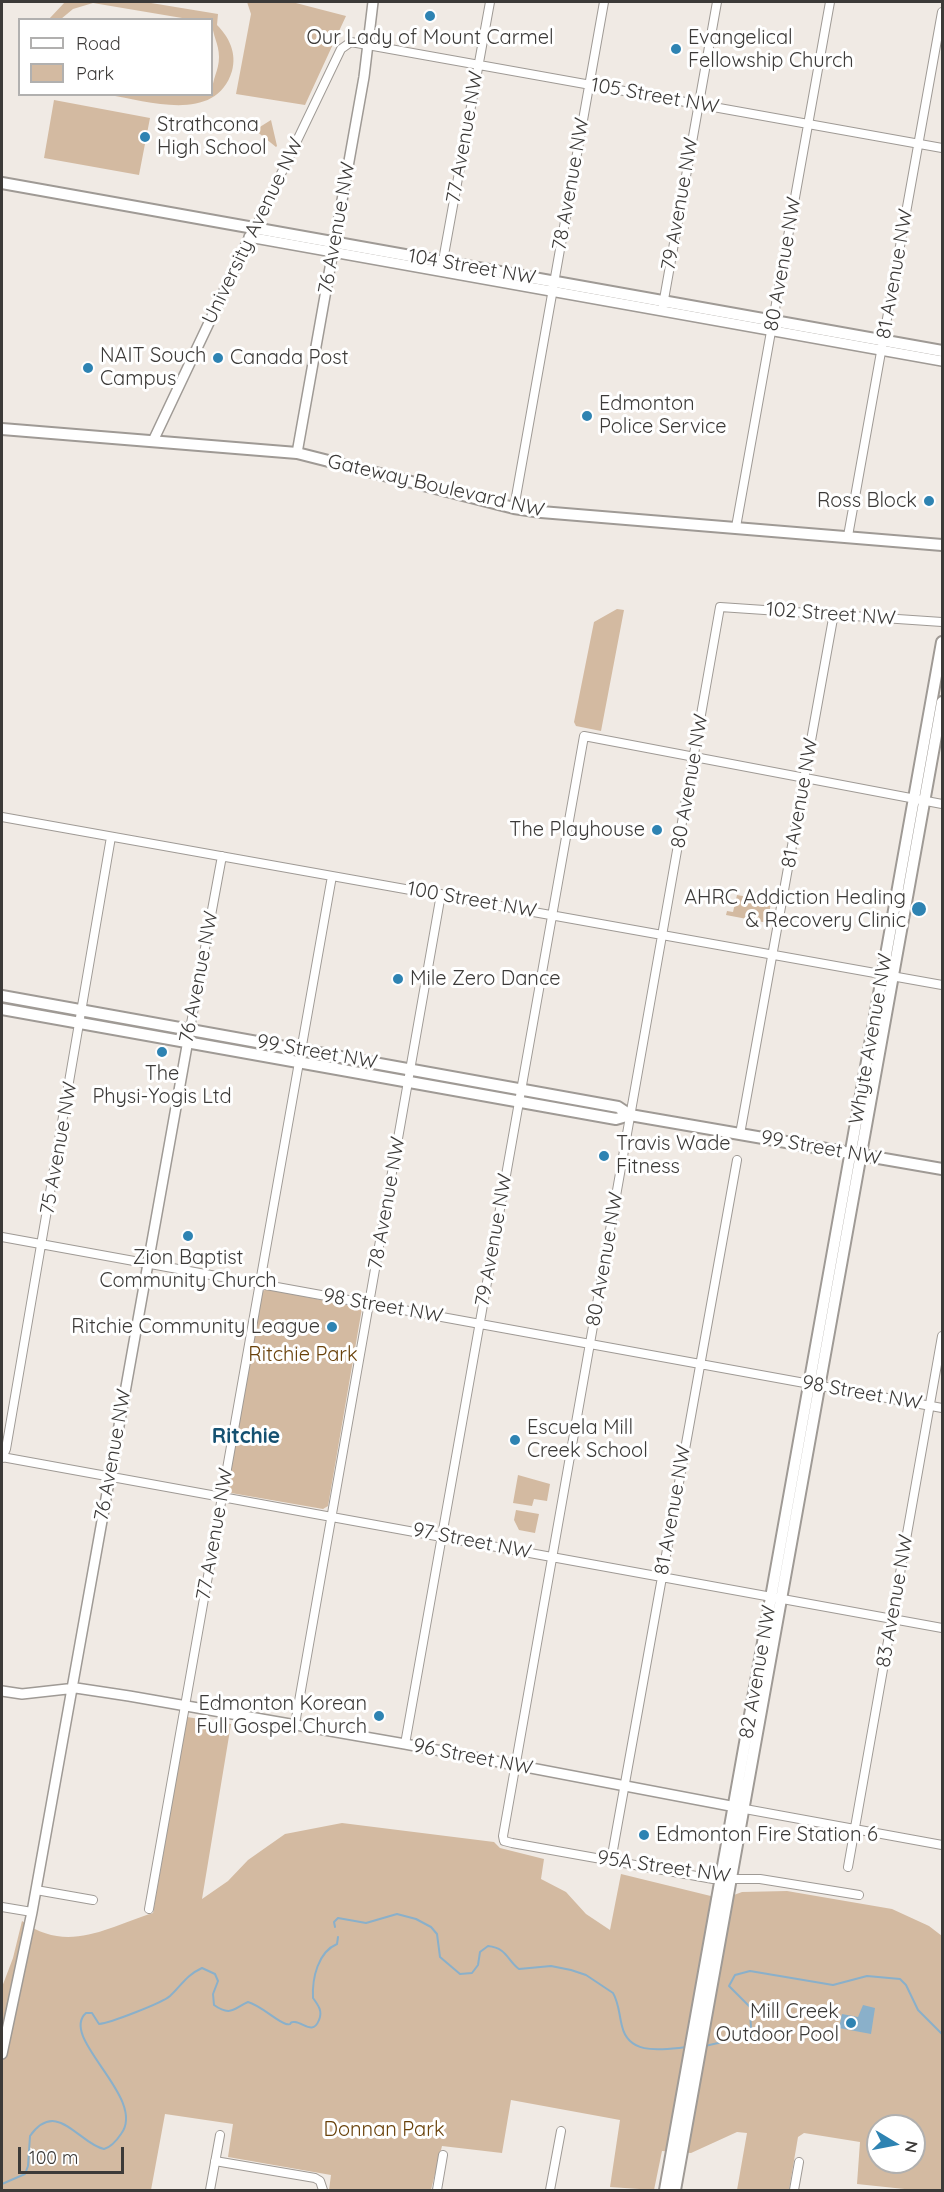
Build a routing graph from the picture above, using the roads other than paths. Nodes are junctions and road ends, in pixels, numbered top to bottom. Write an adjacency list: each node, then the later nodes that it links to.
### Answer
1 (373, 2): 7 (street, 76 Avenue NW)
2 (490, 2): 8 (street, 77 Avenue NW)
3 (604, 2): 9 (street, 78 Avenue NW)
4 (717, 2): 10 (street, 79 Avenue NW)
5 (830, 2): 11 (street, 80 Avenue NW)
6 (942, 12): 12 (street, 81 Avenue NW)
7 (368, 45): 8 (street, 105 Street NW); 15 (street, University Avenue NW); 16 (street, 76 Avenue NW)
8 (478, 64): 9 (street, 105 Street NW); 17 (street, 77 Avenue NW)
9 (589, 84): 10 (street, 105 Street NW); 18 (street, 78 Avenue NW)
10 (698, 104): 11 (street, 105 Street NW); 19 (street, 79 Avenue NW)
11 (808, 124): 12 (street, 105 Street NW); 21 (street, 80 Avenue NW)
12 (918, 144): 13 (street, 105 Street NW); 22 (street, 81 Avenue NW)
13 (942, 148)
14 (2, 183): 15 (main road, 104 Street NW)
15 (252, 232): 16 (main road, 104 Street NW); 26 (street, University Avenue NW)
16 (334, 248): 17 (main road, 104 Street NW); 27 (street, 76 Avenue NW)
17 (442, 267): 18 (main road, 104 Street NW)
18 (553, 287): 19 (main road, 104 Street NW); 20 (street, 104 Street NW); 28 (street, 78 Avenue NW)
19 (663, 300): 20 (street, 79 Avenue NW); 21 (main road, 104 Street NW)
20 (663, 312): 21 (street, 104 Street NW)
21 (772, 326): 22 (main road, 104 Street NW); 29 (street, 80 Avenue NW)
22 (882, 345): 23 (main road, 104 Street NW); 24 (street, 104 Street NW); 30 (street, 81 Avenue NW)
23 (942, 351)
24 (942, 362)
25 (2, 429): 26 (main road, Gateway Boulevard NW)
26 (153, 441): 27 (main road, Gateway Boulevard NW)
27 (297, 453): 28 (main road, Gateway Boulevard NW)
28 (514, 508): 29 (main road, Gateway Boulevard NW)
29 (736, 527): 30 (main road, Gateway Boulevard NW)
30 (848, 536): 31 (main road, Gateway Boulevard NW)
31 (942, 545)
32 (720, 607): 33 (street, 102 Street NW); 37 (street, 80 Avenue NW)
33 (834, 613): 34 (street, 102 Street NW); 38 (street, 81 Avenue NW)
34 (942, 622)
35 (942, 642): 39 (main road, Whyte Avenue NW)
36 (942, 702): 39 (main road, Whyte Avenue NW)
37 (695, 756): 38 (street); 46 (street, 79 Avenue NW); 47 (street, 80 Avenue NW)
38 (805, 777): 39 (street); 48 (street, 81 Avenue NW)
39 (920, 800): 40 (street); 49 (main road, Whyte Avenue NW)
40 (942, 804)
41 (2, 817): 42 (street, 100 Street NW)
42 (111, 837): 43 (street, 100 Street NW); 53 (street, 75 Avenue NW)
43 (222, 856): 44 (street, 100 Street NW); 55 (street, 76 Avenue NW)
44 (332, 876): 45 (street, 100 Street NW); 57 (street, 77 Avenue NW)
45 (441, 894): 46 (street, 100 Street NW); 59 (street, 78 Avenue NW)
46 (552, 914): 47 (street, 100 Street NW); 61 (street, 79 Avenue NW)
47 (661, 934): 48 (street, 100 Street NW); 63 (street, 80 Avenue NW)
48 (772, 954): 49 (street, 100 Street NW); 64 (street, 81 Avenue NW)
49 (889, 975): 50 (street, 100 Street NW); 65 (main road, Whyte Avenue NW)
50 (942, 985)
51 (2, 996): 53 (main road, 99 Street NW)
52 (2, 1009): 54 (main road, 99 Street NW)
53 (82, 1011): 54 (street, 75 Avenue NW); 55 (main road, 99 Street NW)
54 (81, 1023): 56 (main road, 99 Street NW); 69 (street, 75 Avenue NW)
55 (190, 1029): 56 (street, 76 Avenue NW); 57 (main road, 99 Street NW)
56 (186, 1041): 58 (main road, 99 Street NW); 70 (street, 76 Avenue NW)
57 (300, 1049): 58 (street, 77 Avenue NW); 59 (main road, 99 Street NW)
58 (298, 1062): 60 (main road, 99 Street NW); 71 (street, 77 Avenue NW)
59 (411, 1070): 60 (street, 78 Avenue NW); 61 (main road, 99 Street NW)
60 (409, 1082): 62 (main road, 99 Street NW); 72 (street, 78 Avenue NW)
61 (521, 1089): 62 (street, 79 Avenue NW); 63 (main road, 99 Street NW)
62 (519, 1102): 63 (main road, 99 Street NW); 73 (street, 79 Avenue NW)
63 (630, 1115): 64 (main road, 99 Street NW); 75 (street, 80 Avenue NW)
64 (740, 1134): 65 (main road, 99 Street NW)
65 (856, 1154): 67 (main road, 99 Street NW); 77 (main road, 82 Avenue NW); 78 (main road, 82 Avenue NW)
66 (738, 1160): 76 (street, 81 Avenue NW)
67 (942, 1169)
68 (2, 1237): 69 (street, 98 Street NW)
69 (42, 1244): 70 (street, 98 Street NW); 81 (street, 75 Avenue NW)
70 (146, 1263): 71 (street, 98 Street NW); 82 (street, 76 Avenue NW)
71 (259, 1283): 72 (street, 98 Street NW); 83 (street, 77 Avenue NW)
72 (370, 1304): 73 (street, 98 Street NW); 84 (street, 78 Avenue NW)
73 (479, 1324): 75 (street, 98 Street NW); 85 (street, 79 Avenue NW)
74 (942, 1336): 79 (street, 83 Avenue NW)
75 (590, 1343): 76 (street, 98 Street NW); 86 (street, 80 Avenue NW)
76 (700, 1364): 77 (street, 98 Street NW); 87 (street, 81 Avenue NW)
77 (809, 1383): 78 (street, 98 Street NW); 88 (main road, 82 Avenue NW)
78 (821, 1385): 79 (street, 98 Street NW); 88 (main road, 82 Avenue NW)
79 (930, 1405): 80 (street, 98 Street NW); 89 (street, 83 Avenue NW)
80 (942, 1408)
81 (2, 1457): 82 (street, 97 Street NW)
82 (109, 1476): 83 (street, 97 Street NW); 91 (street, 76 Avenue NW)
83 (221, 1496): 84 (street, 97 Street NW); 93 (street, 77 Avenue NW)
84 (331, 1515): 85 (street, 97 Street NW); 94 (street, 78 Avenue NW)
85 (442, 1535): 86 (street, 97 Street NW); 95 (street, 79 Avenue NW)
86 (552, 1556): 87 (street, 97 Street NW); 96 (street, 80 Avenue NW)
87 (661, 1576): 88 (street, 97 Street NW); 97 (street, 81 Avenue NW)
88 (777, 1598): 89 (street, 97 Street NW); 98 (main road, 82 Avenue NW); 99 (main road, 82 Avenue NW)
89 (892, 1619): 90 (street, 97 Street NW); 100 (street, 83 Avenue NW)
90 (942, 1628)
91 (72, 1688): 92 (street, 96 Street NW); 93 (street, 96 Street NW); 106 (street, 76 Avenue NW)
92 (2, 1691)
93 (186, 1705): 94 (street, 96 Street NW); 110 (street, 77 Avenue NW)
94 (295, 1724): 95 (street, 96 Street NW)
95 (405, 1744): 96 (street, 96 Street NW)
96 (514, 1765): 97 (street, 96 Street NW); 101 (street, 80 Avenue NW)
97 (624, 1786): 98 (street, 96 Street NW); 103 (street, 81 Avenue NW)
98 (733, 1806): 99 (street, 96 Street NW); 105 (main road, 82 Avenue NW)
99 (745, 1809): 100 (street, 96 Street NW); 105 (main road, 82 Avenue NW)
100 (854, 1829): 102 (street, 96 Street NW); 104 (street, 83 Avenue NW)
101 (504, 1841): 103 (street, 95A Street NW)
102 (942, 1845)
103 (611, 1861): 105 (street, 95A Street NW)
104 (848, 1867)
105 (726, 1878): 107 (street, 95A Street NW); 116 (main road, 82 Avenue NW)
106 (36, 1890): 108 (street); 111 (street, 76 Avenue NW)
107 (859, 1895)
108 (93, 1900)
109 (2, 1907): 111 (street)
110 (149, 1909)
111 (32, 1912): 112 (street, 76 Avenue NW)
112 (2, 2054)
113 (561, 2131): 122 (street)
114 (220, 2135): 117 (street)
115 (443, 2155): 121 (street)
116 (676, 2158): 123 (main road, 82 Avenue NW); 124 (main road, 82 Avenue NW)
117 (215, 2161): 119 (street); 120 (street)
118 (799, 2162): 125 (street)
119 (322, 2187)
120 (210, 2190)
121 (437, 2190)
122 (550, 2190)
123 (665, 2190)
124 (675, 2190)
125 (794, 2190)

